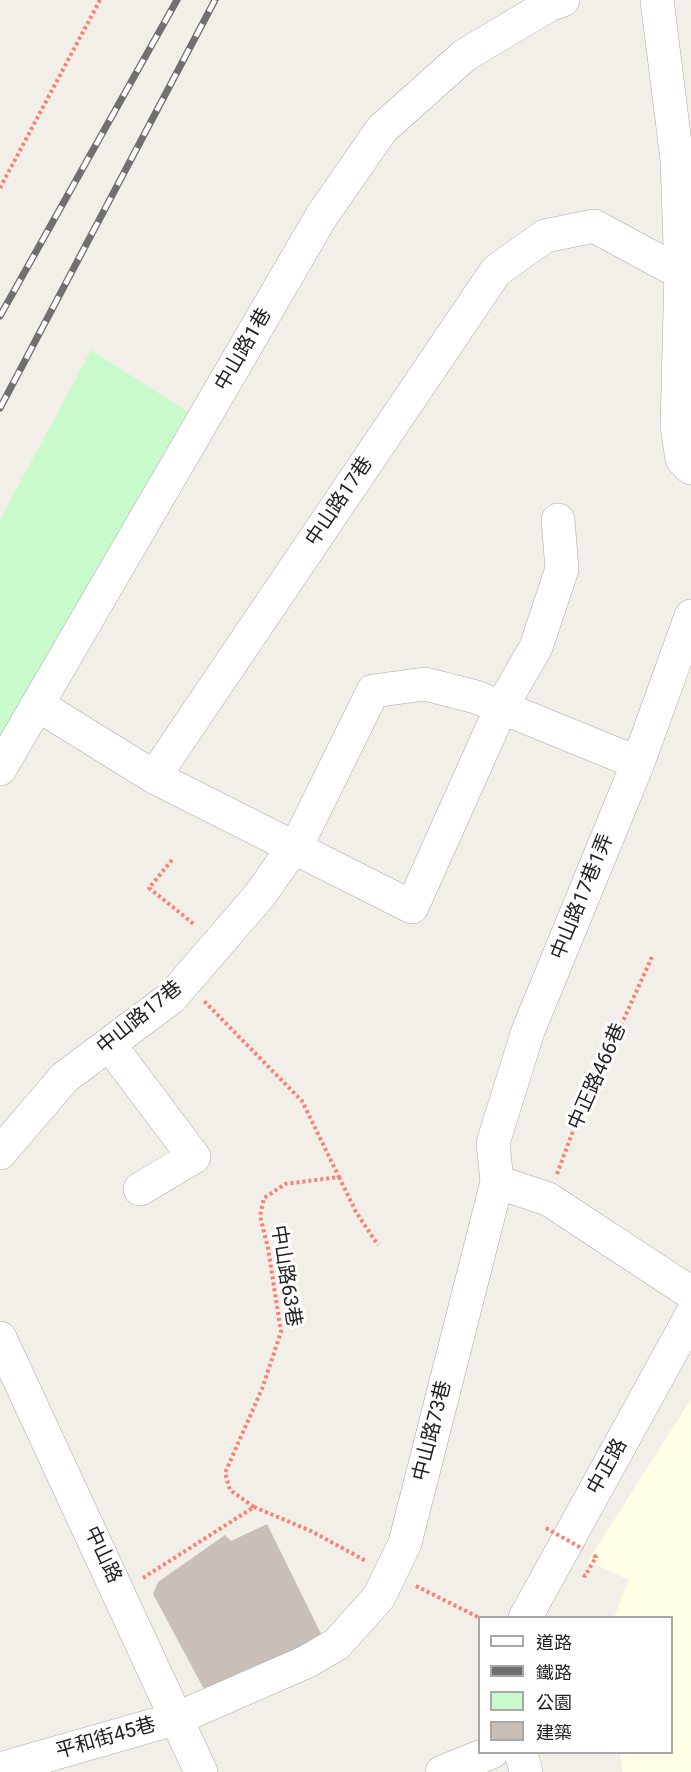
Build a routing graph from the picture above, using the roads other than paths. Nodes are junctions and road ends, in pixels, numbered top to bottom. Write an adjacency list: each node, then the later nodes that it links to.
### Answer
1 (563, 0): 7 (street, 中山路1巷)
2 (657, 0): 3 (street)
3 (681, 273): 4 (street); 11 (street, 中山路17巷)
4 (691, 468)
5 (558, 520): 8 (street)
6 (691, 616): 9 (street, 中山路17巷1弄)
7 (38, 705): 10 (street, 中山路1巷); 11 (street)
8 (502, 706): 9 (street); 12 (street, 中山路17巷); 12 (street)
9 (638, 763): 13 (street, 中山路17巷1弄)
10 (0, 769)
11 (154, 777): 12 (street)
12 (294, 846): 14 (street, 中山路17巷)
13 (528, 1031): 16 (street, 中山路73巷)
14 (109, 1044): 15 (street, 中山路17巷); 17 (street)
15 (0, 1154)
16 (497, 1182): 18 (street); 22 (street, 中山路73巷)
17 (140, 1189)
18 (691, 1293)
19 (691, 1316): 21 (street, 中正路)
20 (0, 1338): 22 (street, 中山路)
21 (526, 1616)
22 (178, 1718): 25 (street, 平和街45巷); 26 (street, 中山路)
23 (487, 1754): 27 (street)
24 (521, 1754): 28 (street)
25 (0, 1769)
26 (201, 1772)
27 (442, 1772)
28 (526, 1772)

